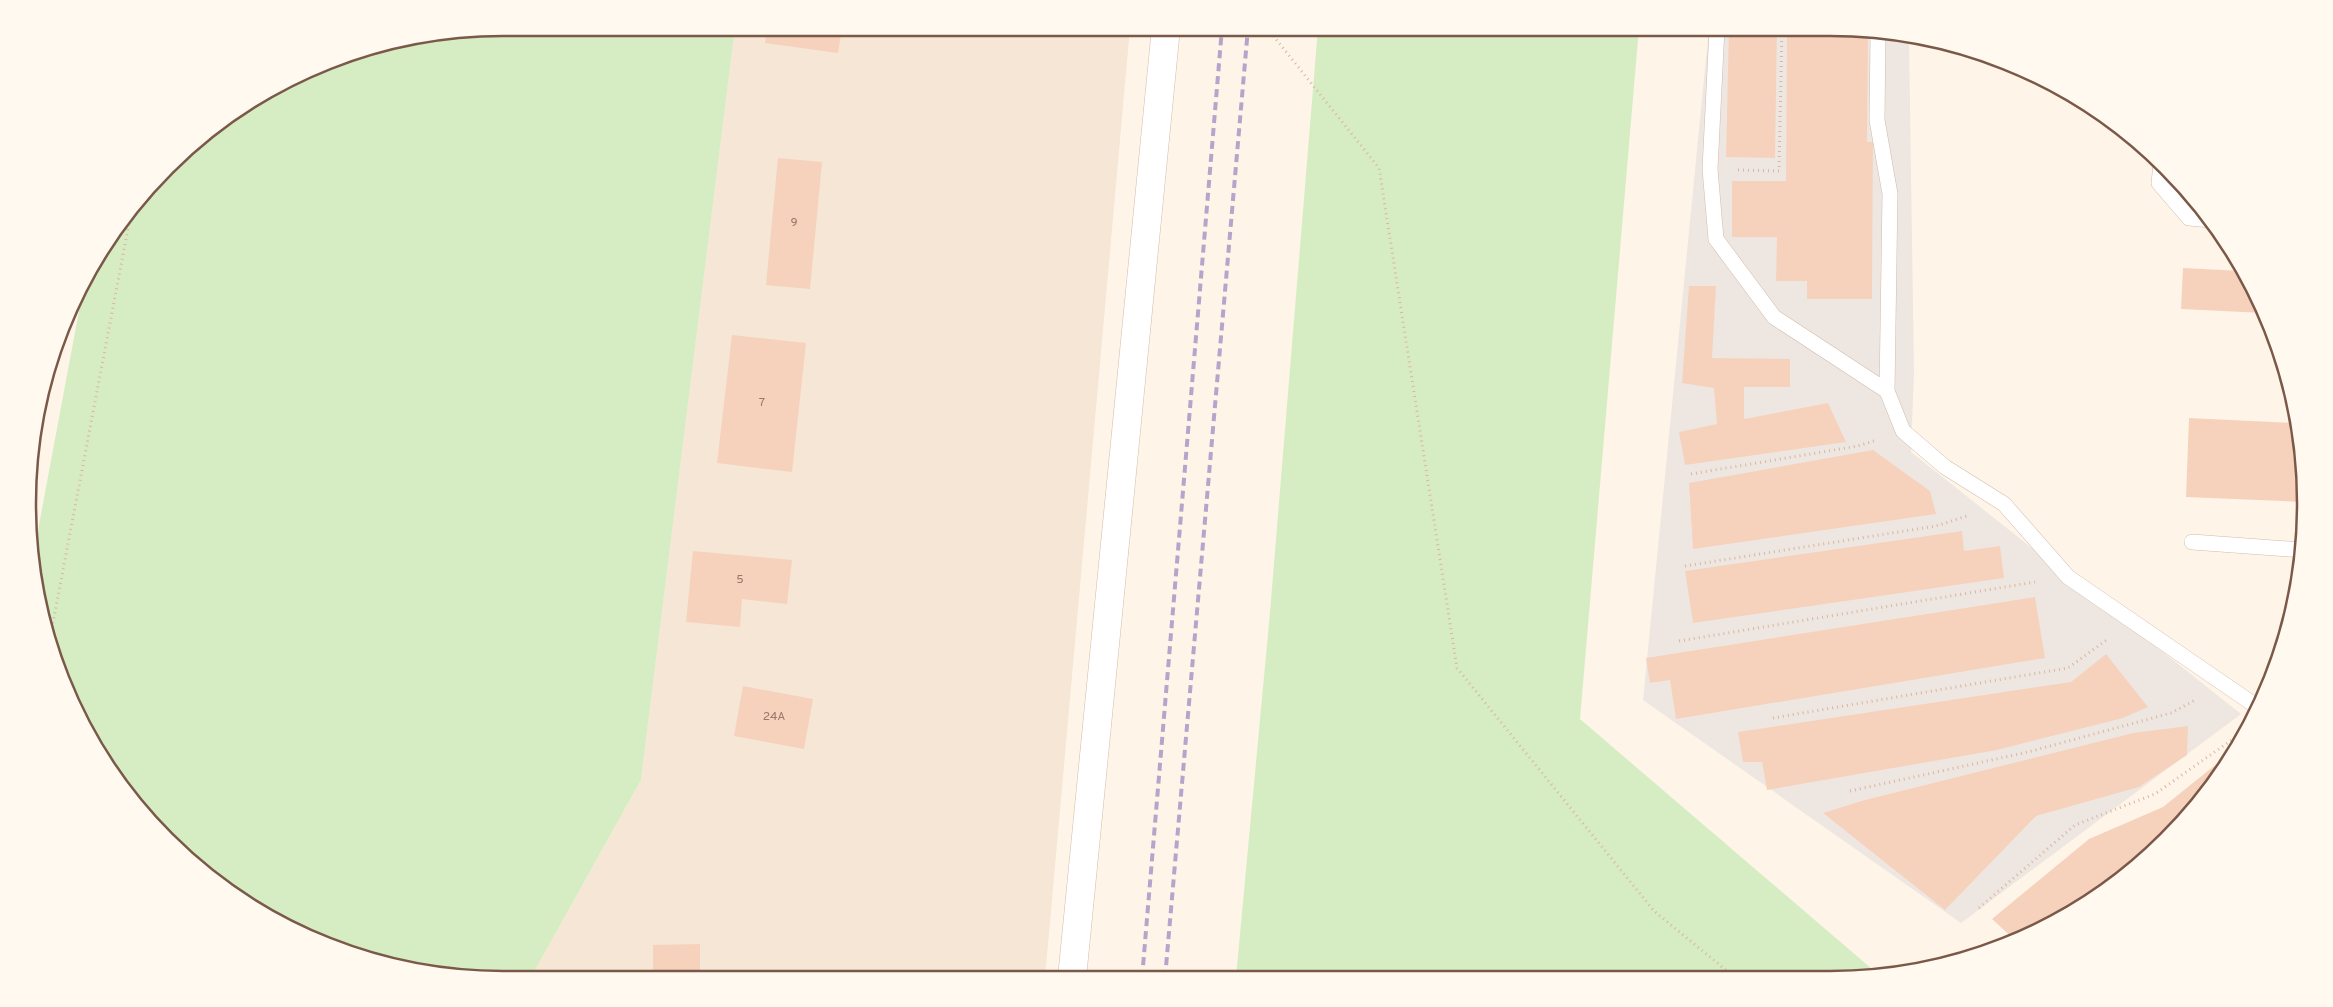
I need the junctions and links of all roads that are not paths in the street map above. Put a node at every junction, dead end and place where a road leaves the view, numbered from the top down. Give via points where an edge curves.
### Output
1 (1165, 36) edge
2 (1717, 36) edge
3 (1878, 39) edge
4 (2160, 173) edge
5 (2200, 219) edge
6 (1888, 391) junction
7 (2192, 542) dead end
8 (2294, 549) edge
9 (2252, 703) edge
10 (1073, 971) edge

1 - 10 street
2 - 6 lane via 1710,169 1716,239 1774,318
3 - 6 lane via 1877,120 1890,194
4 - 5 lane via 2159,183 2189,218
6 - 9 lane via 1903,431 1945,466 2004,504 2068,577
7 - 8 lane

